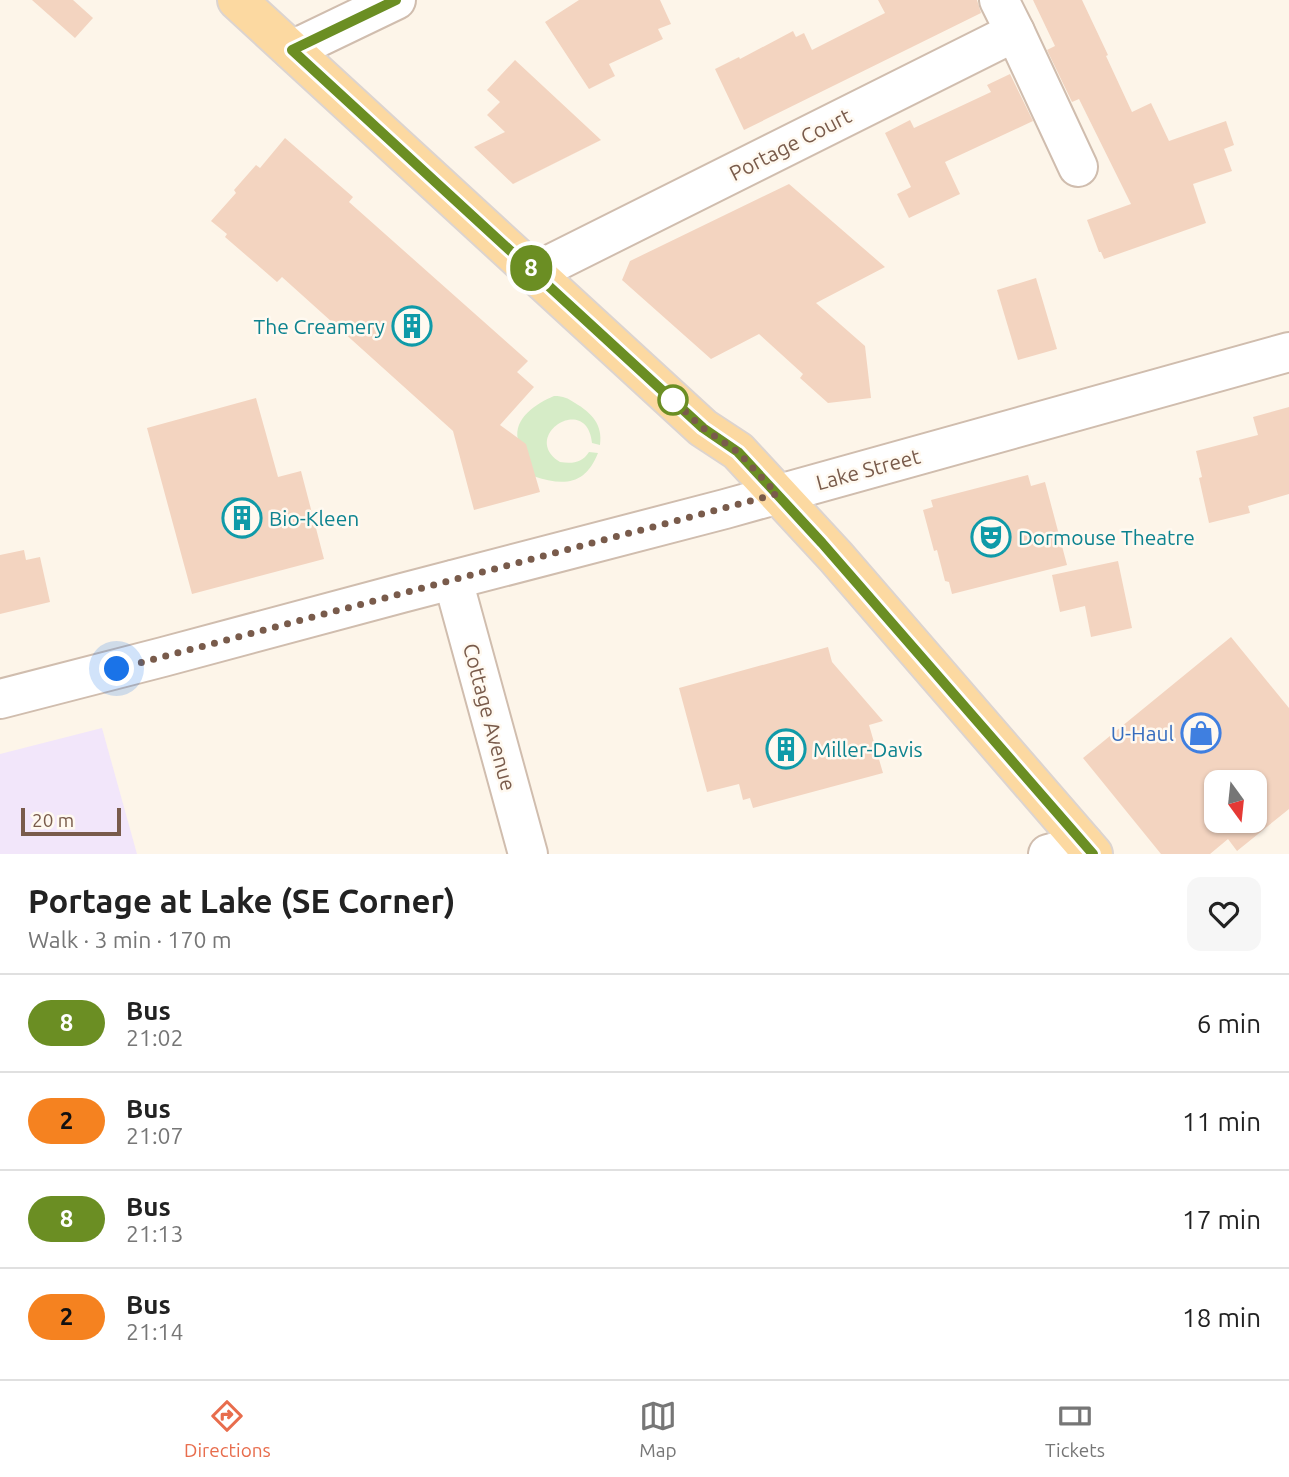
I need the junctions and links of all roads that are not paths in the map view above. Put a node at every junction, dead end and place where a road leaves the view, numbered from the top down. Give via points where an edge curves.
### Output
1 (237, 0) edge
2 (396, 0) edge
3 (1007, 16) edge
4 (292, 50) junction
5 (1078, 167) dead end
6 (535, 272) junction
7 (1289, 352) edge
8 (777, 494) junction
9 (453, 580) junction
10 (0, 699) edge
11 (1089, 849) edge
12 (528, 854) edge
13 (1048, 854) edge

1 - 4 main road
2 - 4 street
3 - 5 street
3 - 6 street, Portage Court
4 - 6 main road
6 - 8 main road via 703,428 738,452
7 - 8 street, Lake Street
8 - 9 street, Lake Street
8 - 11 main road
9 - 10 street, Lake Street
9 - 12 street, Cottage Avenue
11 - 13 street

